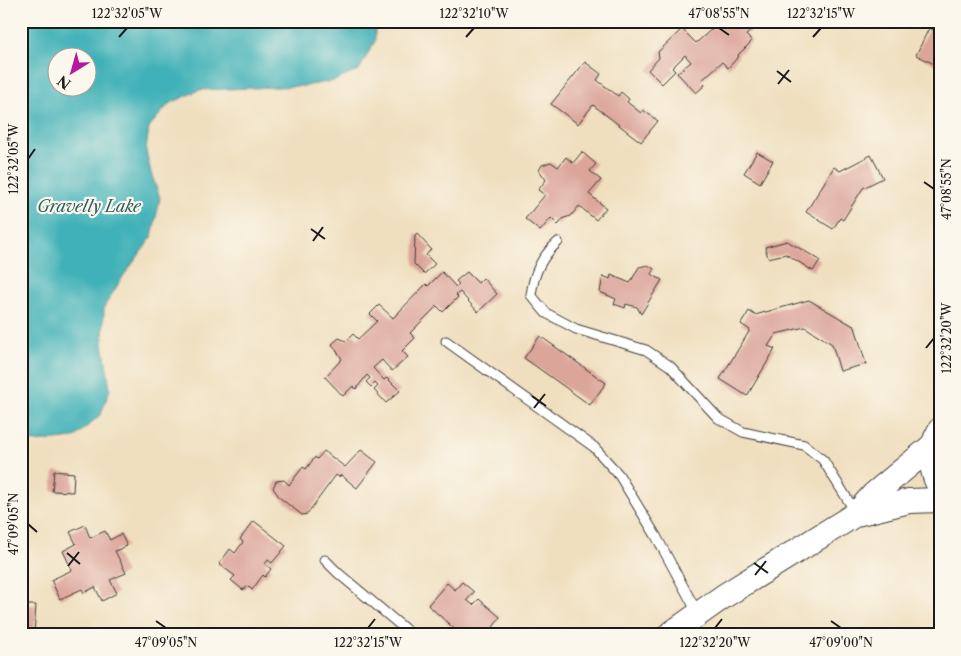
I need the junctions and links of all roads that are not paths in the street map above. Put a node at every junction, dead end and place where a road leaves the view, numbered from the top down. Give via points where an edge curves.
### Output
1 (558, 242) dead end
2 (446, 341) dead end
3 (936, 438) edge
4 (940, 488) edge
5 (940, 500) edge
6 (856, 514) junction
7 (325, 560) dead end
8 (698, 614) junction
9 (412, 635) edge
10 (669, 635) edge

1 - 6 lane via 546,253 533,278 531,295 546,313 576,329 646,350 670,366 718,418 743,432 804,446 823,460
2 - 8 lane via 594,447 619,475
3 - 4 main road via 931,462
3 - 6 main road
5 - 6 main road via 910,500
6 - 8 main road
7 - 9 lane
8 - 10 main road

